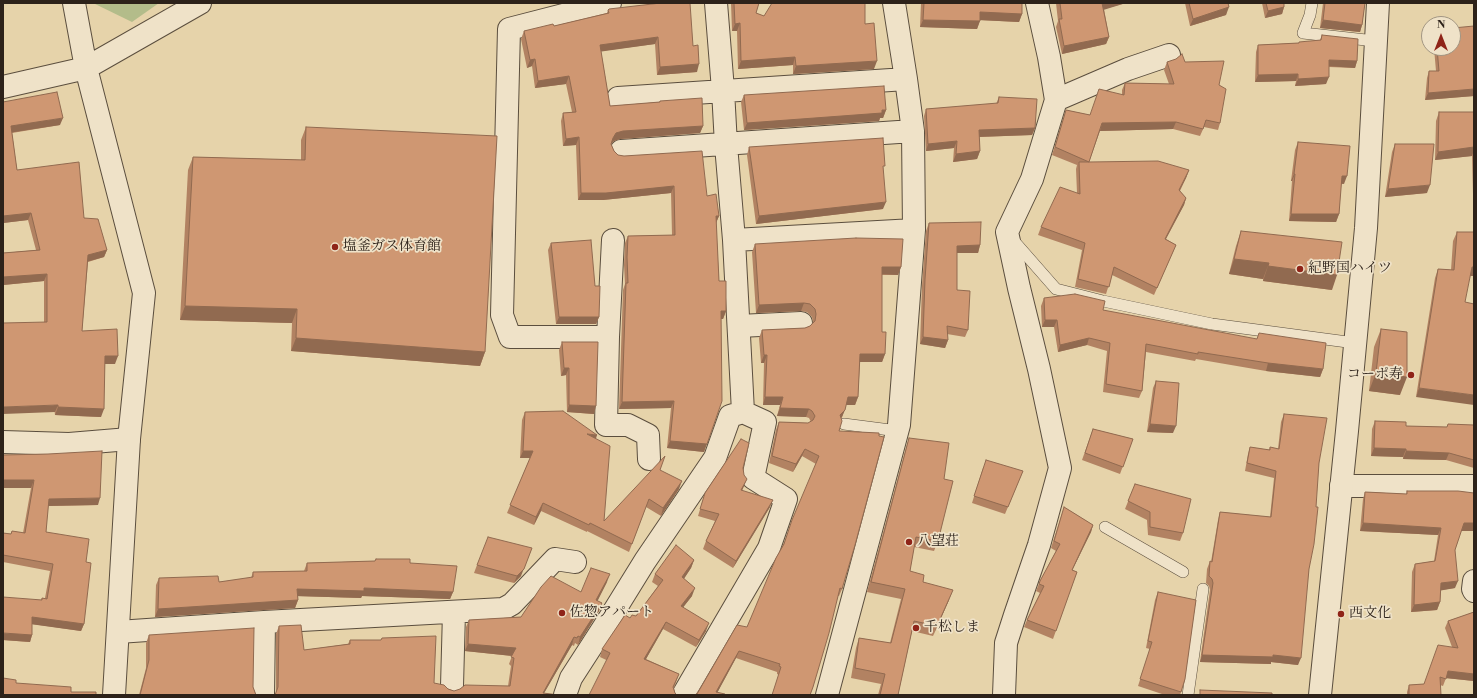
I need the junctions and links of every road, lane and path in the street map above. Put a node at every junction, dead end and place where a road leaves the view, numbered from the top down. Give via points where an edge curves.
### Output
1 (74, 3) edge
2 (200, 3) edge
3 (610, 3) edge
4 (716, 3) edge
5 (894, 3) edge
6 (1037, 3) edge
7 (1312, 3) edge
8 (1378, 3) edge
9 (1375, 40) junction
10 (1169, 55) dead end
11 (86, 68) junction
12 (906, 79) junction
13 (3, 87) edge
14 (723, 90) junction
15 (618, 98) dead end
16 (1056, 100) junction
17 (913, 131) junction
18 (726, 145) junction
19 (621, 152) dead end
20 (914, 230) junction
21 (1008, 232) junction
22 (613, 240) dead end
23 (734, 240) junction
24 (801, 323) dead end
25 (739, 326) junction
26 (608, 337) junction
27 (1355, 343) junction
28 (743, 412) junction
29 (844, 424) edge
30 (898, 431) junction
31 (129, 439) junction
32 (3, 442) edge
33 (649, 459) dead end
34 (1341, 486) junction
35 (1474, 486) edge
36 (1105, 527) dead end
37 (575, 562) dead end
38 (1183, 572) dead end
39 (1474, 581) edge
40 (1203, 589) dead end
41 (1474, 591) edge
42 (454, 612) junction
43 (264, 622) junction
44 (118, 632) junction
45 (452, 686) dead end
46 (114, 695) edge
47 (263, 695) edge
48 (565, 695) edge
49 (683, 695) edge
50 (827, 695) edge
51 (1004, 695) edge
52 (1188, 695) edge
53 (1320, 695) edge

1 - 11 street
2 - 11 street
3 - 26 street via 509,29 502,315 510,337
4 - 14 street
5 - 12 street
6 - 16 street
7 - 9 lane via 1303,33
8 - 9 street
9 - 27 street via 1366,228
10 - 16 street via 1128,69
11 - 13 street
11 - 31 street via 144,293
12 - 14 street
12 - 17 street
14 - 15 street
14 - 18 street
16 - 21 street via 1032,179
17 - 18 street
17 - 20 street
18 - 19 street
18 - 23 street
20 - 23 street
20 - 30 street
21 - 27 lane via 1056,290 1212,324
21 - 51 street via 1060,468 1039,545 1006,643
22 - 26 street
23 - 25 street
24 - 25 street
25 - 28 street
26 - 33 street via 606,425 628,425 648,435
27 - 34 street
28 - 48 street via 730,416 715,458 644,561 571,678
28 - 49 street via 772,422 753,478 786,499 769,548
29 - 30 lane
30 - 50 street
31 - 32 street via 69,444
31 - 44 street
34 - 35 street
34 - 53 street
36 - 38 lane
37 - 42 street via 555,559 512,604 503,609
39 - 41 street
40 - 52 lane
42 - 43 street
42 - 45 street
43 - 44 street
43 - 47 street
44 - 46 street

